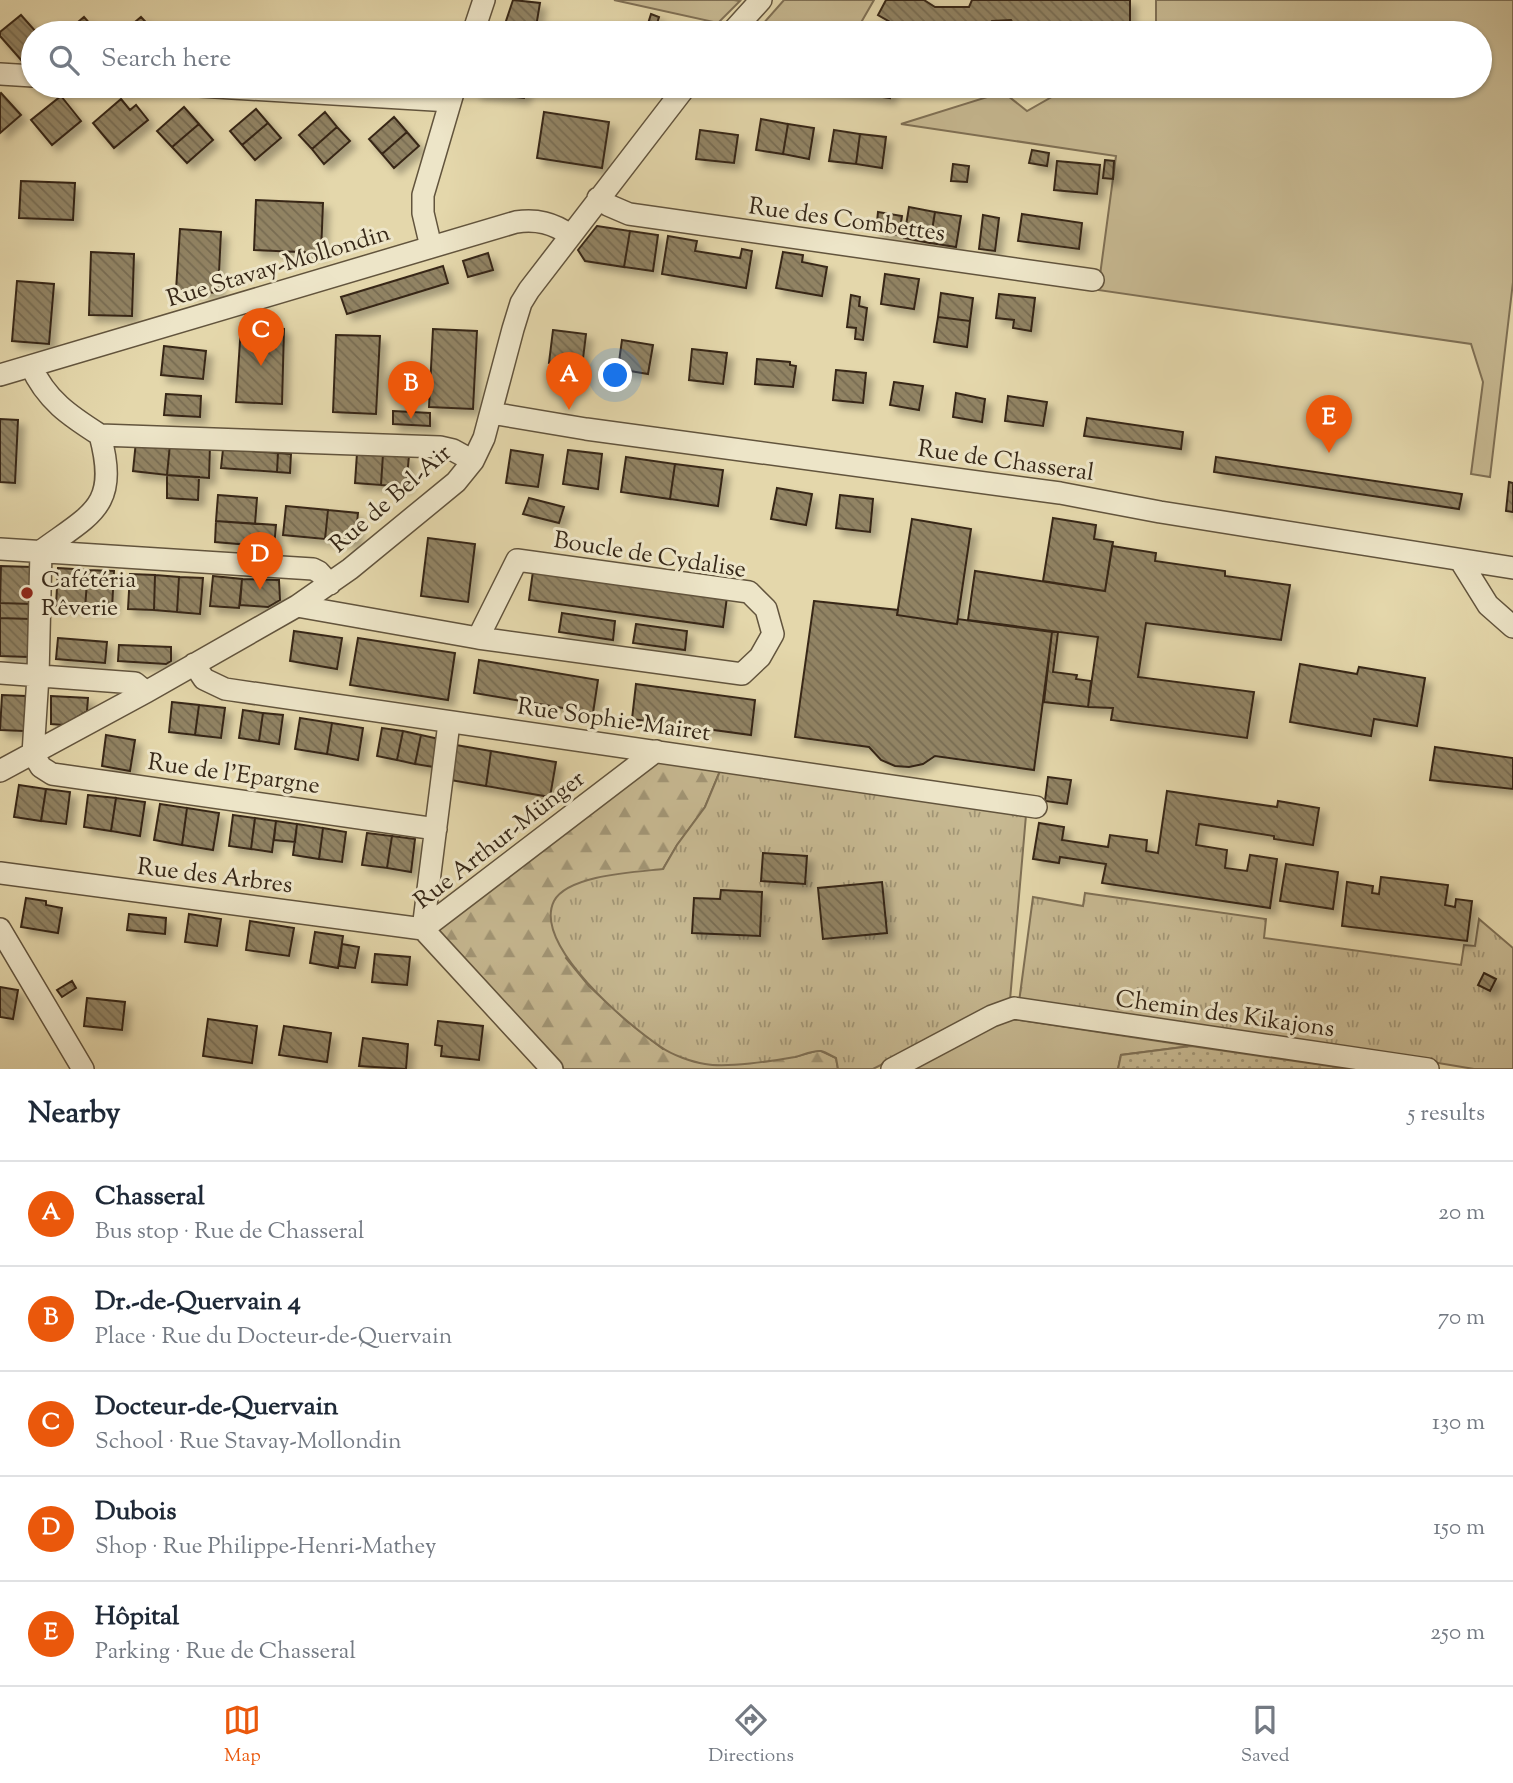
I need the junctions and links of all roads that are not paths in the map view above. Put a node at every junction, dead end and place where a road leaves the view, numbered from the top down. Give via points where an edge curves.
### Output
1 (484, 0) edge
2 (761, 0) edge
3 (477, 21) edge
4 (743, 21) edge
5 (0, 74) edge
6 (21, 75) edge
7 (452, 98) edge
8 (676, 98) edge
9 (598, 198) junction
10 (570, 235) junction
11 (431, 247) junction
12 (1093, 280) dead end
13 (31, 366) junction
14 (0, 375) edge
15 (491, 414) junction
16 (100, 435) junction
17 (472, 461) junction
18 (0, 549) edge
19 (41, 551) junction
20 (1460, 559) junction
21 (1513, 568) edge
22 (330, 584) junction
23 (296, 606) junction
24 (1513, 627) edge
25 (478, 638) junction
26 (194, 664) junction
27 (0, 673) edge
28 (38, 676) junction
29 (146, 692) junction
30 (450, 723) junction
31 (656, 751) junction
32 (33, 754) junction
33 (0, 772) edge
34 (1036, 807) dead end
35 (436, 829) junction
36 (0, 873) edge
37 (0, 929) edge
38 (423, 929) junction
39 (0, 966) edge
40 (23, 968) junction
41 (83, 1069) edge
42 (552, 1069) edge
43 (892, 1069) edge
44 (1428, 1069) edge

1 - 3 street
2 - 4 street
5 - 6 street
7 - 11 street via 423,195
8 - 9 street, Rue de Bel-Air
9 - 10 street, Rue de Bel-Air
9 - 12 street, Rue des Combettes via 629,215
10 - 11 street, Rue Stavay-Mollondin via 546,222 530,220
10 - 15 street, Rue de Bel-Air via 521,303
11 - 13 street, Rue Stavay-Mollondin
13 - 14 street, Rue Stavay-Mollondin
13 - 16 street via 36,379 65,413
15 - 17 street, Rue de Bel-Air
15 - 20 street, Rue de Chasseral via 1060,493
16 - 17 street via 440,447
16 - 19 street via 107,461 102,500 88,517
17 - 22 street, Rue de Bel-Air via 456,482
18 - 19 street
19 - 22 street via 313,569
19 - 28 street
20 - 21 street, Rue de Chasseral
20 - 24 street via 1488,605
22 - 23 street, Rue de Bel-Air
23 - 25 street, Boucle de Cydalise
23 - 26 street, Rue de Bel-Air
25 - 25 street, Boucle de Cydalise via 742,674 774,634 766,609 749,592 517,560
26 - 29 street, Rue de Bel-Air
26 - 30 street, Rue Sophie-Mairet via 204,679 225,689
27 - 28 street
28 - 29 street via 135,683
28 - 32 street
29 - 32 street, Rue de Bel-Air
30 - 31 street, Rue Sophie-Mairet
30 - 35 street
31 - 34 street, Rue Sophie-Mairet
31 - 38 street, Rue Arthur-Münger
32 - 33 street, Rue de Bel-Air
32 - 35 street, Rue de l'Epargne via 52,774
35 - 38 street
36 - 38 street, Rue des Arbres
37 - 40 street
38 - 42 street, Rue Arthur-Münger
39 - 40 street
40 - 41 street
43 - 44 street, Chemin des Kikajons via 1014,1008

